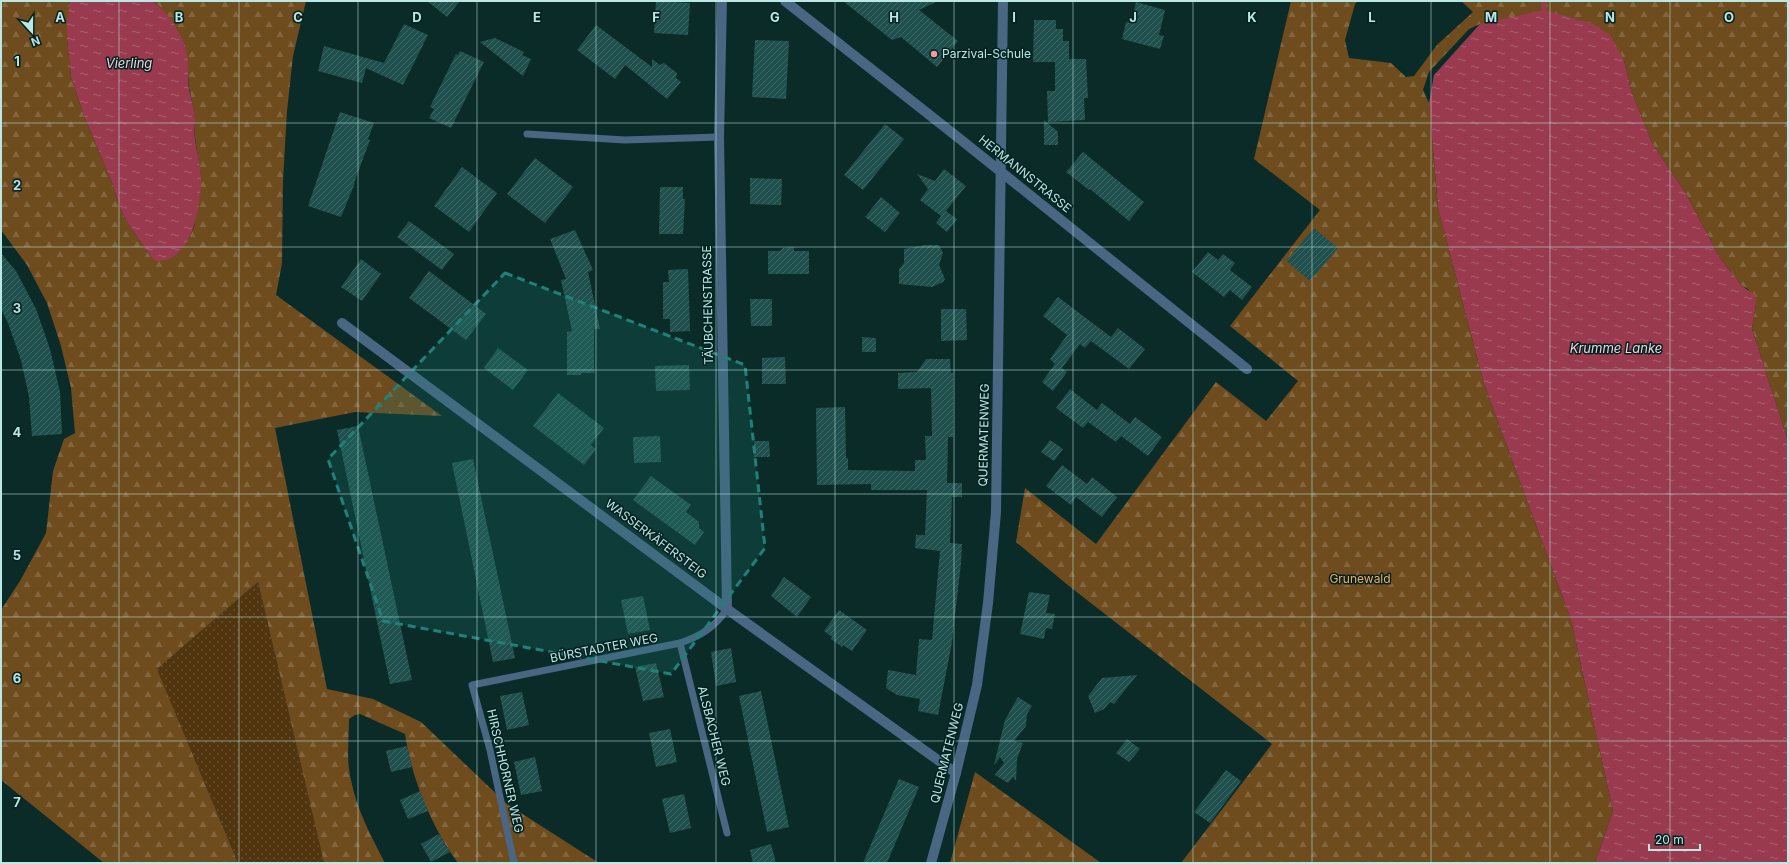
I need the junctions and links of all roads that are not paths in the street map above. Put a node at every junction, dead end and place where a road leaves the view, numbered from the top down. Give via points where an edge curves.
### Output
1 (722, 1) edge
2 (784, 1) edge
3 (1003, 1) edge
4 (527, 134) dead end
5 (719, 137) junction
6 (1001, 171) junction
7 (342, 323) dead end
8 (1247, 368) dead end
9 (727, 609) junction
10 (680, 644) junction
11 (472, 685) joint
12 (956, 773) junction
13 (727, 833) dead end
14 (514, 863) edge
15 (931, 863) edge

1 - 5 street, TÄUBCHENSTRASSE
2 - 6 street, HERMANNSTRASSE
3 - 6 street, QUERMATENWEG
4 - 5 lane via 625,140
5 - 9 street, TÄUBCHENSTRASSE
6 - 8 street, HERMANNSTRASSE
6 - 12 street, QUERMATENWEG via 996,512 977,685
7 - 9 street, WASSERKÄFERSTEIG
9 - 10 lane, BÜRSTADTER WEG via 707,631
9 - 12 street, WASSERKÄFERSTEIG
10 - 11 lane, BÜRSTADTER WEG
10 - 13 lane, ALSBACHER WEG
11 - 14 lane, HIRSCHHORNER WEG via 490,750
12 - 15 street, QUERMATENWEG

